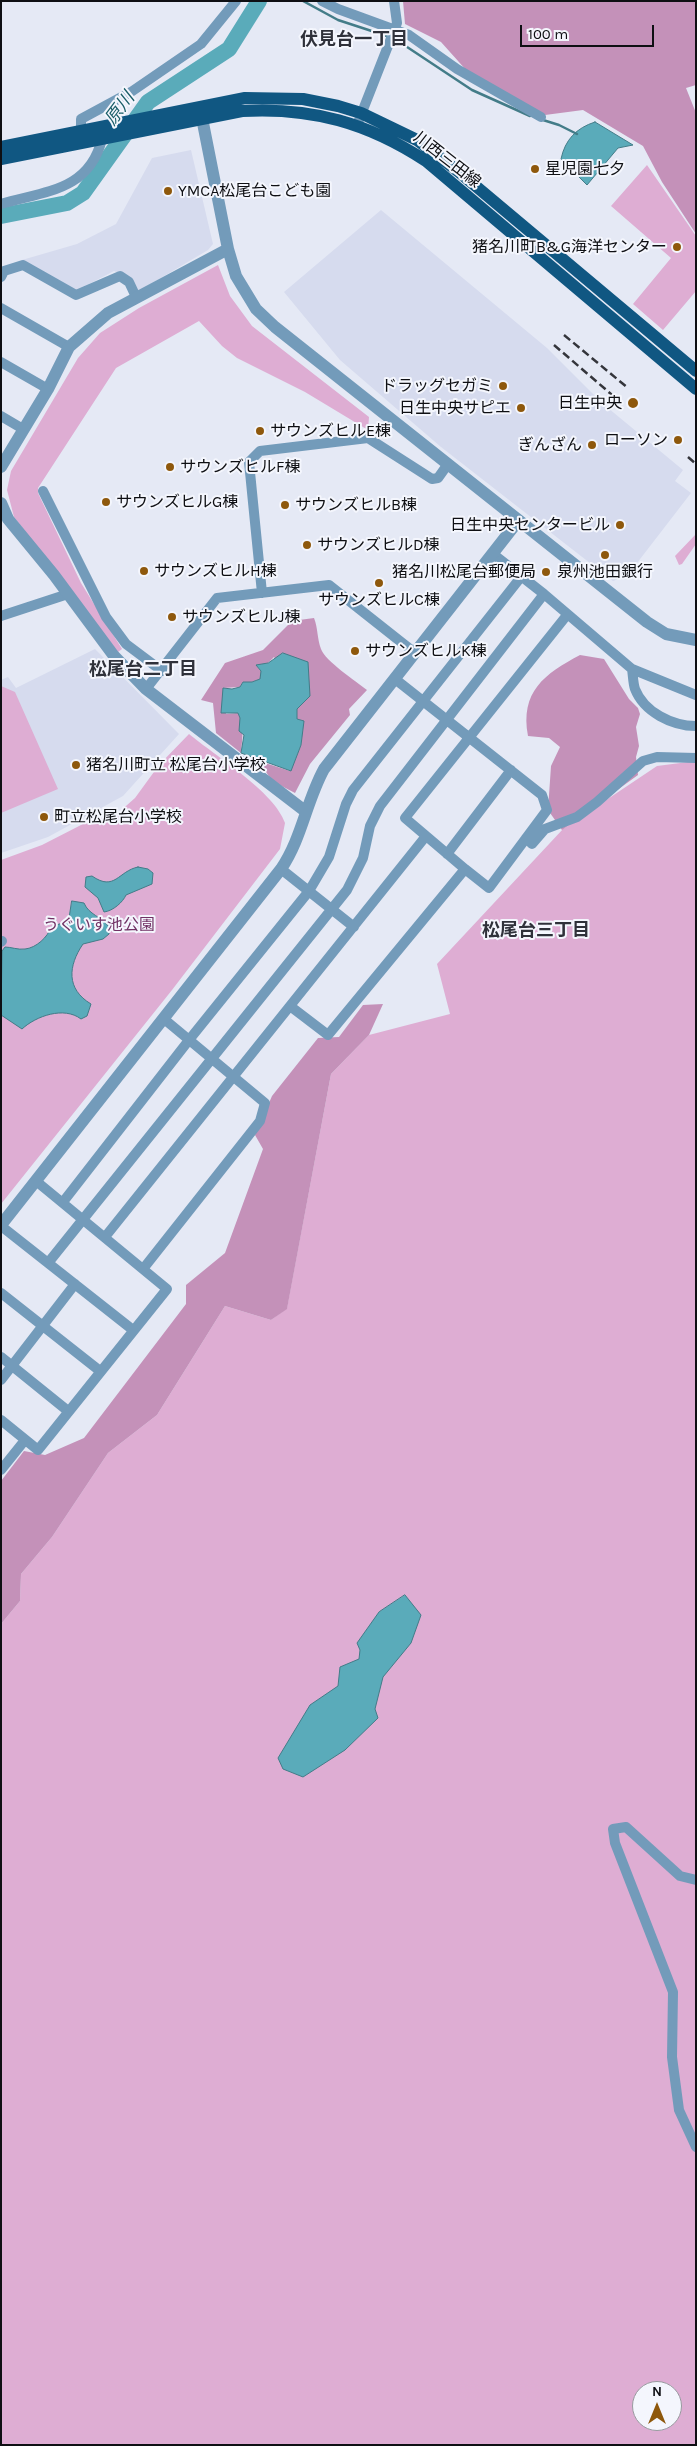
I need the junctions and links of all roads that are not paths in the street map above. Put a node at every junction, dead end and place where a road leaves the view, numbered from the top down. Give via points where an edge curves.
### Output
1 (236, 1) edge
2 (322, 1) edge
3 (394, 1) edge
4 (226, 6) edge
5 (393, 34) junction
6 (200, 106) junction
7 (541, 117) dead end
8 (359, 119) junction
9 (202, 120) junction
10 (81, 136) junction
11 (107, 138) junction
12 (1, 147) edge
13 (1, 159) edge
14 (1, 204) edge
15 (228, 249) junction
16 (1, 277) edge
17 (136, 297) junction
18 (1, 308) edge
19 (69, 347) junction
20 (1, 362) edge
21 (696, 370) edge
22 (48, 389) junction
23 (696, 389) edge
24 (1, 416) edge
25 (23, 430) junction
26 (448, 464) junction
27 (1, 467) edge
28 (43, 490) dead end
29 (1, 503) edge
30 (5, 522) edge
31 (518, 522) junction
32 (493, 554) junction
33 (520, 577) junction
34 (262, 593) junction
35 (68, 594) junction
36 (544, 594) junction
37 (566, 615) junction
38 (1, 616) edge
39 (696, 640) edge
40 (415, 653) junction
41 (632, 669) junction
42 (162, 671) junction
43 (395, 679) junction
44 (146, 689) junction
45 (696, 695) edge
46 (424, 702) junction
47 (447, 720) junction
48 (696, 726) edge
49 (469, 737) junction
50 (696, 758) edge
51 (511, 770) junction
52 (305, 811) junction
53 (426, 836) junction
54 (526, 838) junction
55 (447, 854) junction
56 (281, 869) junction
57 (465, 869) junction
58 (309, 891) junction
59 (332, 909) junction
60 (354, 926) junction
61 (290, 1006) junction
62 (164, 1019) junction
63 (189, 1040) junction
64 (212, 1059) junction
65 (234, 1076) junction
66 (36, 1181) junction
67 (63, 1202) junction
68 (83, 1220) junction
69 (1, 1225) edge
70 (104, 1237) junction
71 (48, 1263) junction
72 (143, 1270) junction
73 (76, 1284) junction
74 (1, 1293) edge
75 (43, 1326) junction
76 (133, 1330) junction
77 (1, 1357) edge
78 (12, 1366) junction
79 (100, 1371) junction
80 (1, 1380) edge
81 (68, 1411) junction
82 (1, 1420) edge
83 (25, 1440) junction
84 (1, 1470) edge
85 (696, 1880) edge
86 (696, 2148) edge

1 - 4 street
2 - 5 street
3 - 5 street via 398,19
4 - 10 street via 201,44 131,92 81,118
5 - 7 street via 409,34 481,84 514,99
5 - 8 street
6 - 8 main road, 川西三田線 via 273,97 329,104
6 - 9 street
6 - 10 main road, 川西三田線 via 120,122
8 - 9 main road, 川西三田線 via 276,109 242,111
8 - 21 main road, 川西三田線 via 417,140
8 - 23 main road, 川西三田線 via 426,161
9 - 11 main road, 川西三田線
9 - 15 street
10 - 11 main road, 川西三田線
10 - 12 main road, 川西三田線
10 - 13 main road, 川西三田線
11 - 14 street via 78,180
15 - 17 street
15 - 26 street via 244,292 256,309
16 - 17 street via 4,271 23,265 76,295 120,276 129,282
17 - 19 street via 108,313
18 - 19 street
19 - 22 street
20 - 22 street
22 - 25 street
24 - 25 street
25 - 27 street
26 - 31 street
26 - 34 street via 438,478 432,479 368,438 260,451 249,462
28 - 42 street via 106,617 126,644
29 - 30 street
30 - 35 street
31 - 32 street
31 - 39 street via 647,622 678,638
32 - 33 street
32 - 40 street
33 - 36 street
33 - 46 street
34 - 40 street via 329,585
34 - 42 street via 217,598
35 - 38 street
35 - 44 street via 114,656
36 - 37 street
36 - 47 street
37 - 41 street
37 - 49 street
40 - 43 street
41 - 45 street
41 - 48 street via 635,690 648,707 663,719
42 - 44 street
43 - 46 street
43 - 52 street via 324,769
44 - 52 street
46 - 47 street
46 - 58 street via 353,790 329,857
47 - 49 street
47 - 59 street via 380,806 370,826 363,858 347,890
49 - 51 street
49 - 53 street via 405,818
50 - 54 street via 657,757 644,761 577,817 545,829 532,844
51 - 54 street via 542,795 547,810
51 - 55 street
52 - 56 street via 293,851
53 - 55 street
53 - 60 street
54 - 57 street via 489,888
55 - 57 street
56 - 58 street
56 - 62 street
57 - 61 street via 328,1035
58 - 59 street
58 - 63 street
59 - 60 street
59 - 64 street
60 - 61 street
61 - 65 street
62 - 63 street
62 - 66 street
63 - 64 street
63 - 67 street
64 - 65 street
64 - 68 street
65 - 70 street
65 - 72 street via 265,1102 260,1121
66 - 67 street
66 - 69 street
67 - 68 street
68 - 70 street
68 - 71 street
69 - 71 street
70 - 72 street
71 - 73 street
72 - 76 street via 167,1289
73 - 75 street
73 - 76 street
74 - 75 street
75 - 78 street
75 - 79 street
76 - 79 street
77 - 78 street
78 - 80 street
78 - 81 street
79 - 81 street
81 - 83 street via 38,1450
82 - 83 street
83 - 84 street
85 - 86 street via 680,1876 626,1827 613,1829 615,1843 673,1992 672,2057 679,2110

